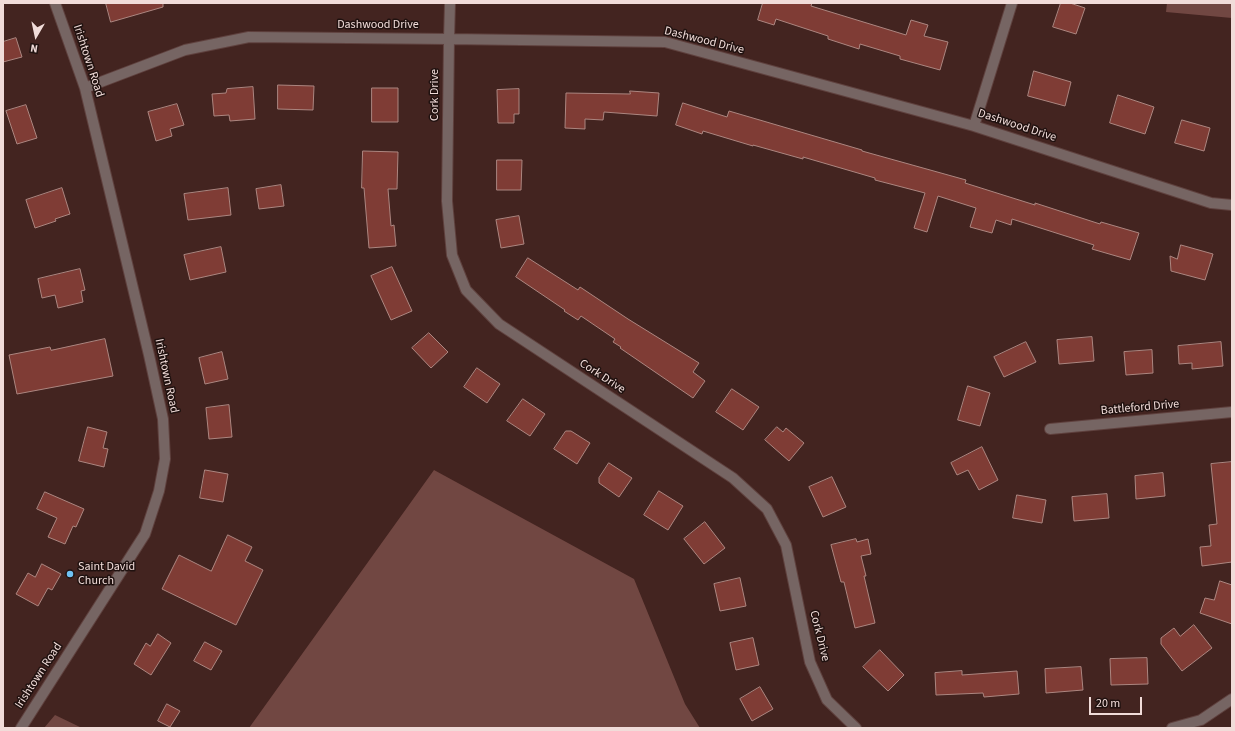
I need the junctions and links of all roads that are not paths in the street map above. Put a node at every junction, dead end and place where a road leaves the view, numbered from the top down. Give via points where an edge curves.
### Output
1 (55, 3) edge
2 (450, 3) edge
3 (1012, 3) edge
4 (448, 38) junction
5 (85, 88) junction
6 (974, 126) junction
7 (1232, 205) edge
8 (1232, 412) edge
9 (1050, 429) dead end
10 (1232, 699) edge
11 (21, 728) edge
12 (856, 728) edge
13 (1172, 728) edge

1 - 5 street, Irishtown Road
2 - 4 street, Cork Drive
3 - 6 street
4 - 5 street, Dashwood Drive via 249,37 185,50
4 - 6 street, Dashwood Drive via 665,42
4 - 12 street, Cork Drive via 447,201 452,255 466,290 498,324 733,478 767,509 786,545 810,662 827,700
5 - 11 street, Irishtown Road via 163,419 165,459 159,491 145,534
6 - 7 street, Dashwood Drive via 1211,203
8 - 9 street, Battleford Drive
10 - 13 street via 1201,720

